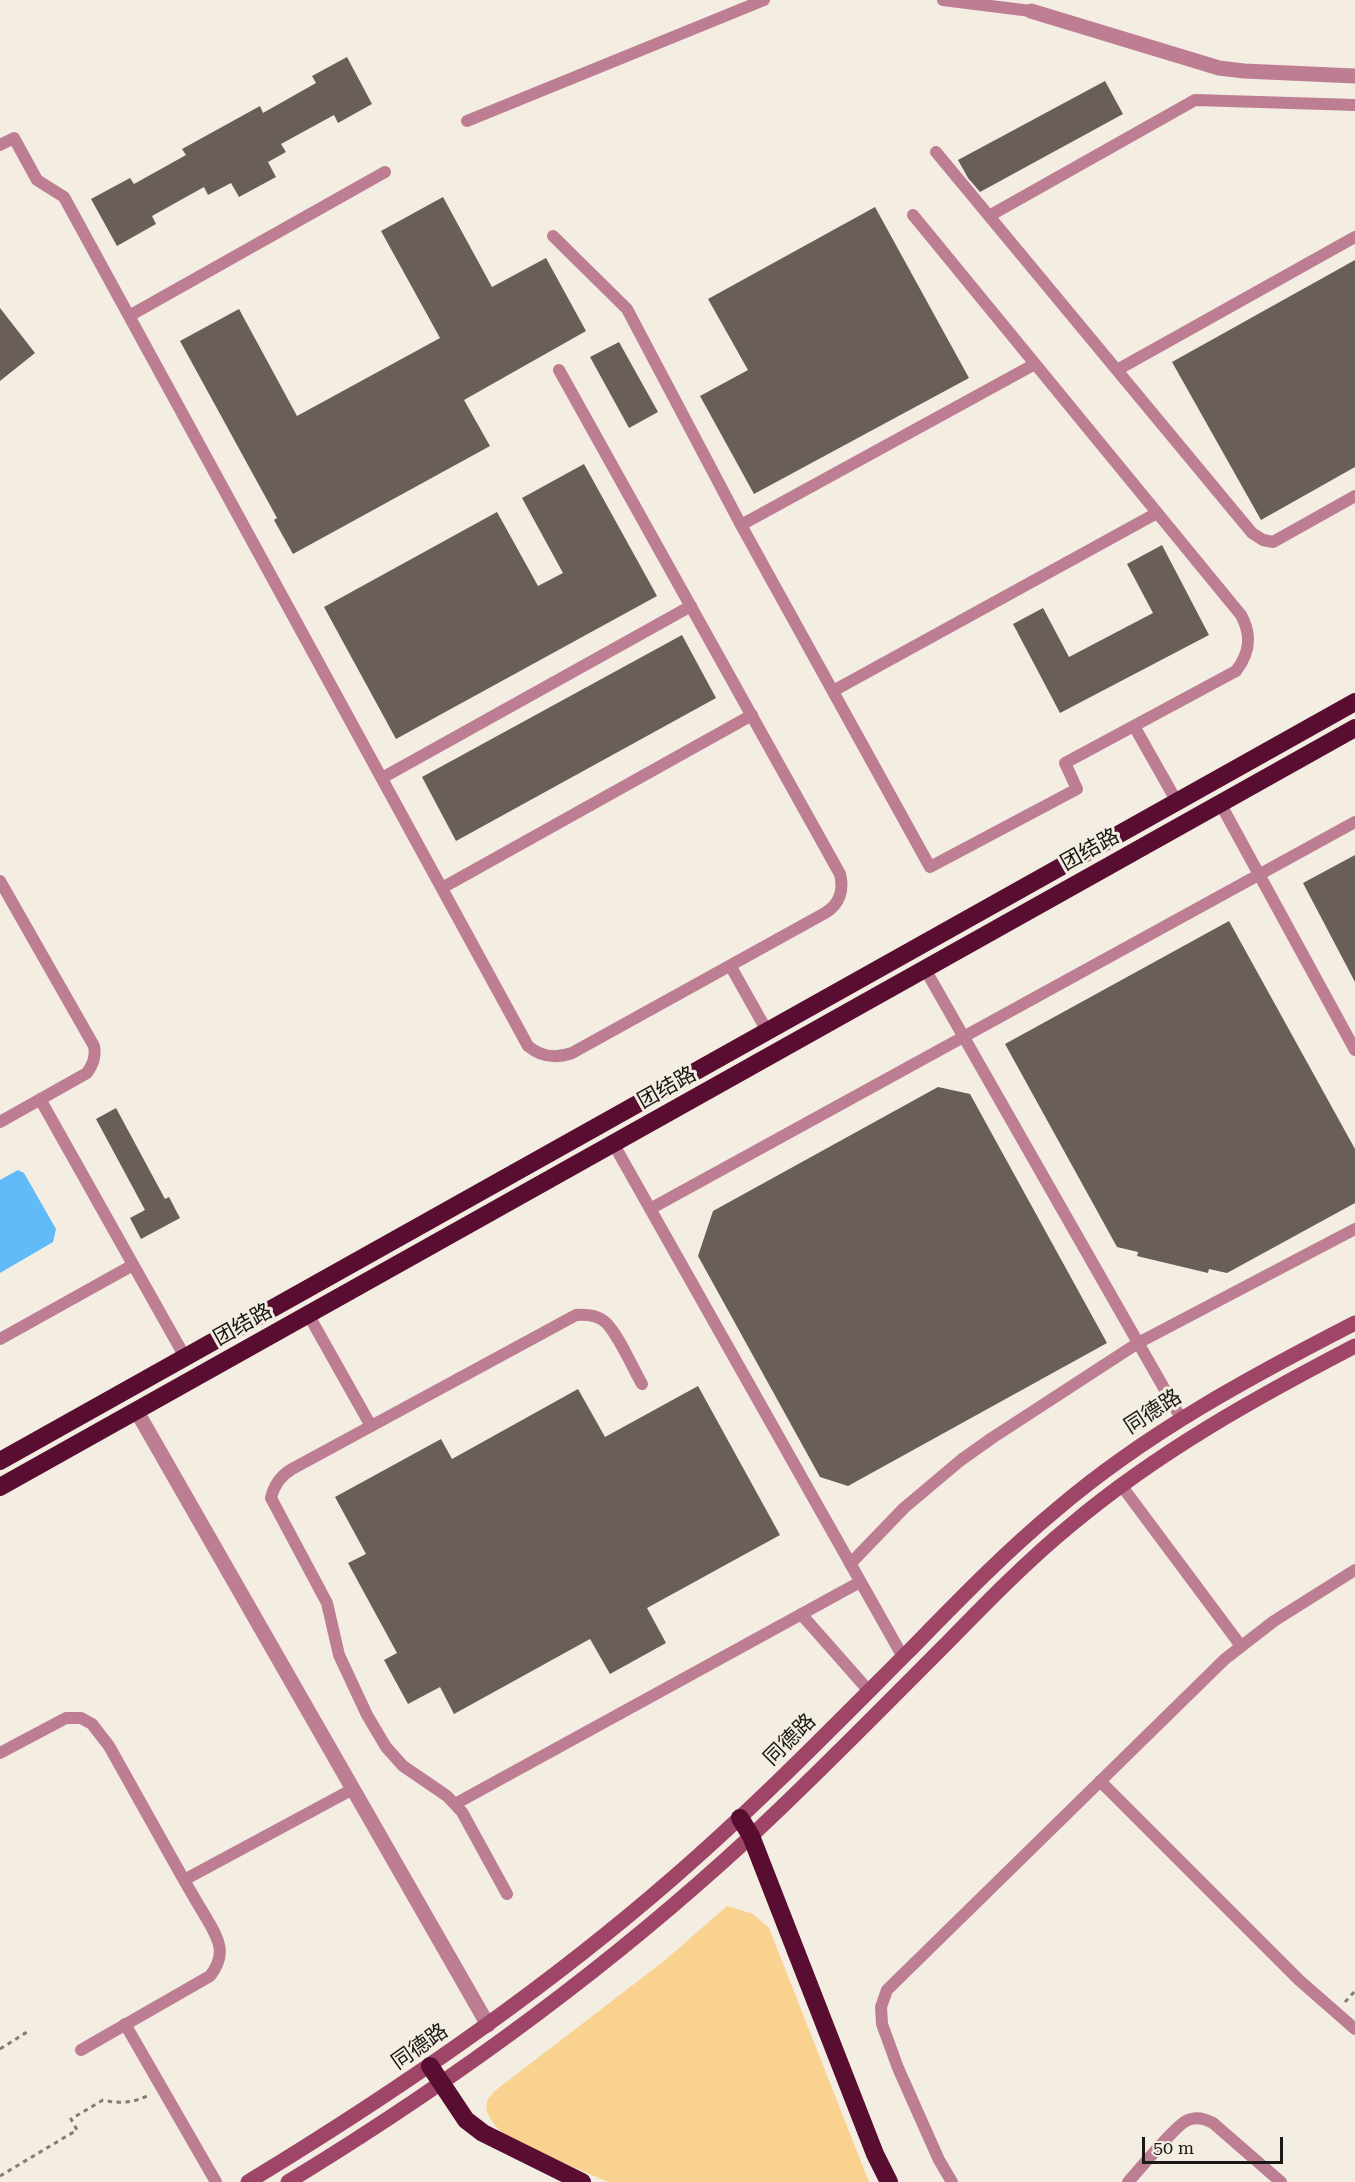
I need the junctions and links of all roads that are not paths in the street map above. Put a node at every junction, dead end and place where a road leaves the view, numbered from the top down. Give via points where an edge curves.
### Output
1 (764, 0) edge
2 (943, 0) edge
3 (1031, 11) joint
4 (1355, 76) edge
5 (1355, 105) edge
6 (467, 121) dead end
7 (0, 145) edge
8 (936, 152) dead end
9 (385, 172) dead end
10 (913, 215) dead end
11 (989, 216) junction
12 (553, 236) dead end
13 (1355, 237) edge
14 (129, 316) junction
15 (1035, 364) junction
16 (558, 370) dead end
17 (1117, 370) junction
18 (1355, 496) edge
19 (1157, 513) junction
20 (741, 525) junction
21 (691, 606) junction
22 (833, 691) junction
23 (1355, 702) edge
24 (752, 715) junction
25 (1134, 726) junction
26 (1355, 728) edge
27 (382, 778) junction
28 (1177, 801) junction
29 (1220, 803) junction
30 (1355, 822) edge
31 (1259, 875) junction
32 (0, 881) edge
33 (442, 888) junction
34 (731, 967) junction
35 (925, 969) junction
36 (767, 1031) junction
37 (964, 1037) junction
38 (1355, 1050) edge
39 (40, 1099) junction
40 (0, 1122) edge
41 (613, 1143) junction
42 (650, 1209) junction
43 (1355, 1229) edge
44 (133, 1265) junction
45 (308, 1314) junction
46 (1355, 1323) edge
47 (0, 1339) edge
48 (1138, 1343) junction
49 (1355, 1346) edge
50 (185, 1357) junction
51 (642, 1384) dead end
52 (136, 1410) junction
53 (1181, 1418) junction
54 (371, 1426) junction
55 (0, 1461) edge
56 (1121, 1485) junction
57 (0, 1487) edge
58 (850, 1564) junction
59 (1355, 1569) edge
60 (860, 1582) junction
61 (801, 1614) junction
62 (1241, 1646) junction
63 (903, 1657) junction
64 (869, 1691) junction
65 (0, 1753) edge
66 (1100, 1781) junction
67 (353, 1789) junction
68 (455, 1804) junction
69 (740, 1818) junction
70 (751, 1836) junction
71 (184, 1880) junction
72 (507, 1894) dead end
73 (125, 2024) junction
74 (488, 2025) junction
75 (1355, 2029) edge
76 (81, 2050) dead end
77 (430, 2066) junction
78 (442, 2083) junction
79 (216, 2182) edge
80 (248, 2182) edge
81 (288, 2182) edge
82 (582, 2182) edge
83 (888, 2182) edge
84 (952, 2182) edge
85 (1128, 2182) edge
86 (1281, 2182) edge

1 - 6 lane
2 - 3 lane
3 - 4 street via 1219,68
5 - 11 lane via 1195,100
7 - 14 lane via 14,138 37,180 64,197
8 - 11 lane
9 - 14 lane
10 - 15 lane
11 - 17 lane
12 - 20 lane via 627,309
13 - 17 lane
14 - 27 lane
15 - 19 lane
15 - 20 lane
16 - 21 lane
17 - 18 lane via 1257,537 1274,542
19 - 22 lane
19 - 25 lane via 1241,615 1248,633 1248,648 1236,670
20 - 22 lane
21 - 24 lane
21 - 27 lane
22 - 25 lane via 930,867 1077,789 1065,763
23 - 28 highway, 团结路
24 - 33 lane
24 - 34 lane via 840,874 842,891 831,909
25 - 28 lane
26 - 29 highway, 团结路
27 - 33 lane
28 - 36 highway, 团结路
29 - 31 lane
29 - 35 highway, 团结路
30 - 31 lane
31 - 37 lane
31 - 38 lane
32 - 39 lane via 94,1046 95,1058 87,1072
33 - 34 lane via 528,1046 546,1056 572,1053
34 - 36 lane
35 - 37 lane
35 - 41 highway, 团结路
36 - 50 highway, 团结路
37 - 42 lane
37 - 48 lane
39 - 40 lane
39 - 44 lane
41 - 42 lane
41 - 45 highway, 团结路
42 - 58 lane
43 - 48 lane
44 - 47 lane
44 - 50 lane
45 - 52 highway, 团结路
45 - 54 lane
46 - 53 main road, 同德路
48 - 53 lane
48 - 58 lane via 961,1460 904,1509
49 - 56 main road, 同德路 via 1223,1417
50 - 55 highway, 团结路
51 - 54 lane via 609,1325 586,1314
52 - 57 highway, 团结路
52 - 67 street
53 - 63 main road, 同德路 via 1057,1509
54 - 68 lane via 285,1473 271,1498 327,1603 339,1654 367,1715 403,1766
56 - 62 lane
56 - 70 main road, 同德路 via 1026,1565
58 - 60 lane
59 - 62 lane
60 - 61 lane
60 - 63 lane
61 - 64 lane
61 - 68 lane
62 - 66 lane
63 - 64 main road, 同德路
64 - 69 main road, 同德路
65 - 71 lane via 66,1718 87,1720 109,1746
66 - 75 lane via 1299,1980
66 - 84 lane via 883,1998 882,2024 898,2068
67 - 71 lane
67 - 74 street
68 - 72 lane
69 - 70 highway
69 - 74 main road, 同德路 via 610,1931
70 - 78 main road, 同德路 via 614,1955
70 - 83 highway
71 - 73 lane via 218,1939 218,1963 210,1976
73 - 76 lane
73 - 79 lane
74 - 77 main road, 同德路
77 - 78 highway
77 - 80 main road, 同德路
78 - 81 main road, 同德路
78 - 82 highway via 465,2120 483,2133
85 - 86 lane via 1182,2123 1194,2118 1213,2122

